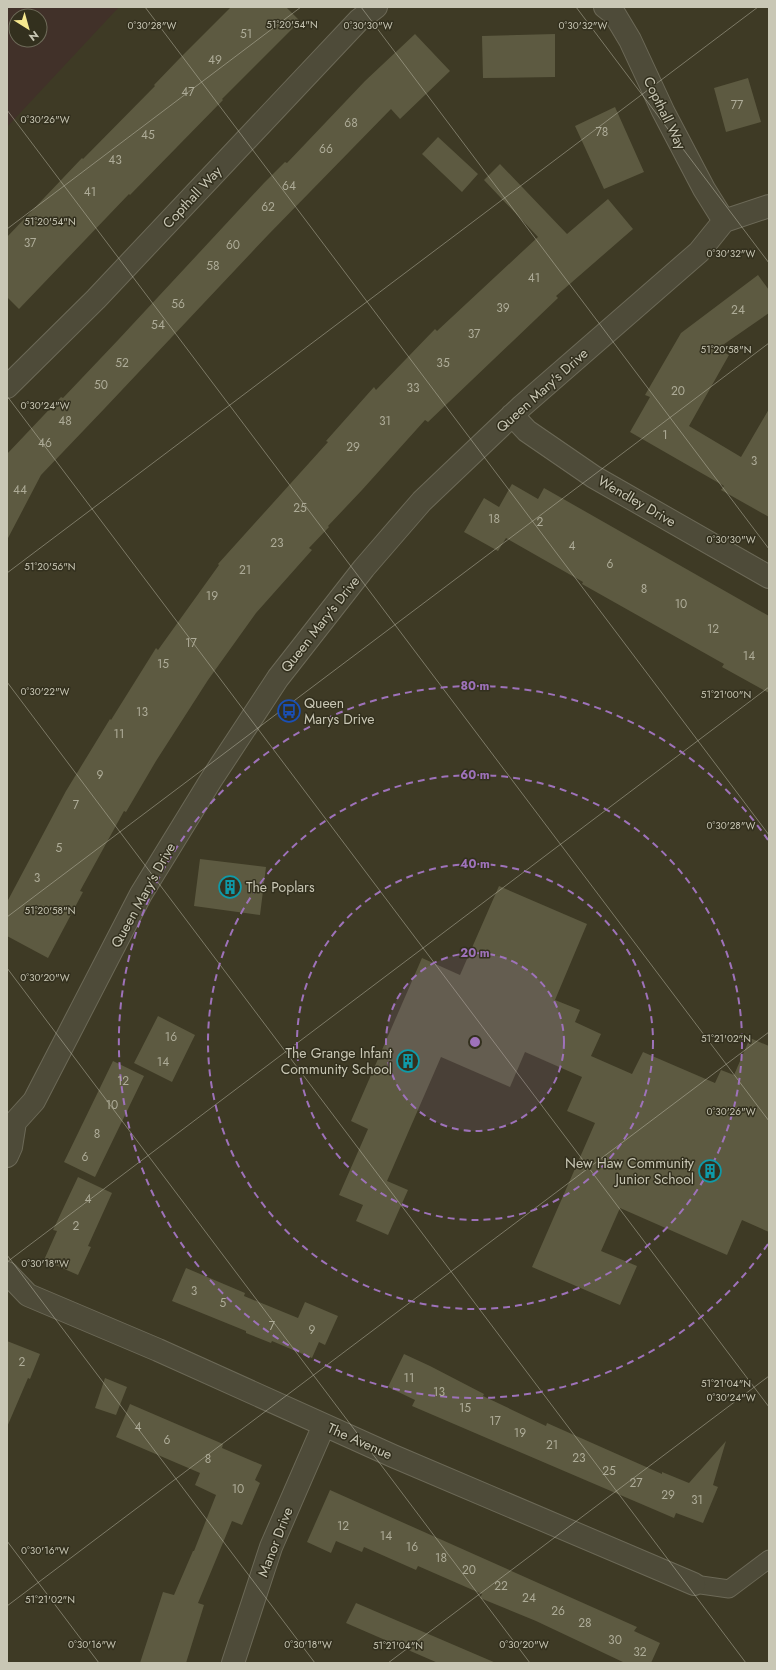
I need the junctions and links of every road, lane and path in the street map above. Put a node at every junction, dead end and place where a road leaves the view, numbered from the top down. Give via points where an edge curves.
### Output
1 (376, 7) edge
2 (605, 7) edge
3 (769, 206) edge
4 (724, 221) junction
5 (7, 387) edge
6 (512, 415) junction
7 (769, 577) edge
8 (11, 1120) edge
9 (7, 1156) edge
10 (7, 1273) edge
11 (28, 1295) junction
12 (7, 1299) edge
13 (324, 1425) junction
14 (769, 1558) edge
15 (694, 1584) joint
16 (233, 1663) edge

1 - 5 street, Copthall Way via 359,20 96,299
2 - 4 street, Copthall Way via 615,15 630,40 663,111 700,182
3 - 4 street
4 - 6 street, Queen Mary's Drive via 699,252
6 - 7 street, Wendley Drive via 527,432 594,477
6 - 8 street, Queen Mary's Drive via 422,501 364,568 278,678 141,894 34,1101
8 - 9 street, Queen Mary's Drive via 11,1147
10 - 11 street, The Avenue
11 - 12 street
11 - 13 street, The Avenue
13 - 15 street, The Avenue
13 - 16 street, Manor Drive via 271,1547
14 - 15 lane via 729,1589

